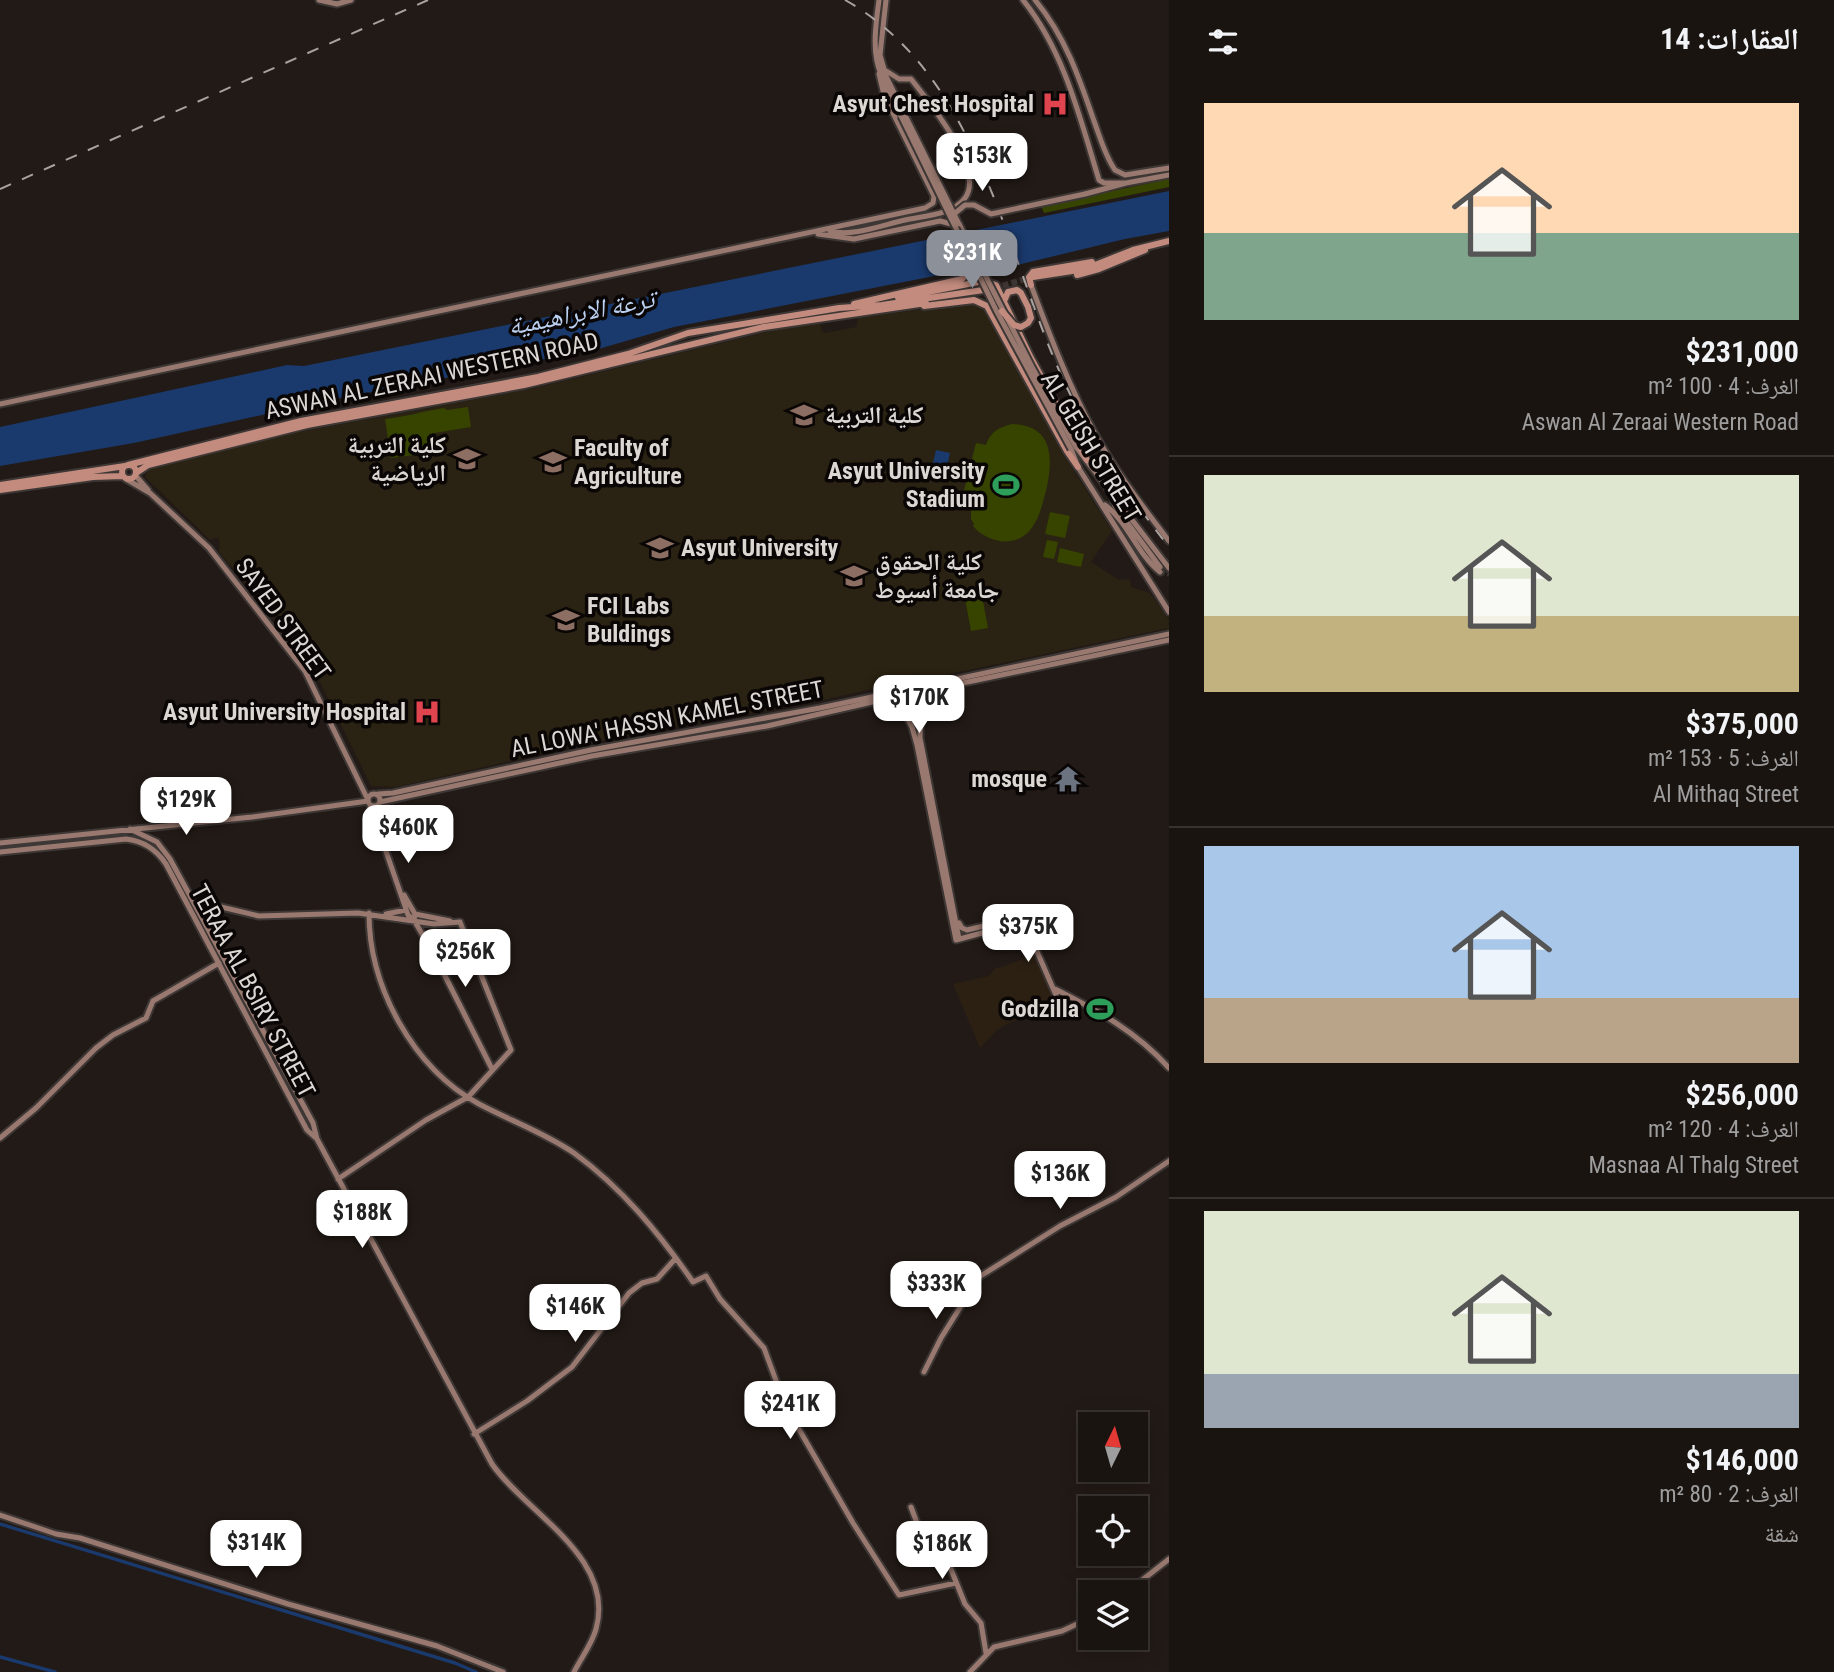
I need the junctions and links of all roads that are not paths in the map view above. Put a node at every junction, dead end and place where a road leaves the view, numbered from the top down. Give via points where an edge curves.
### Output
1 (319, 0) edge
2 (351, 0) edge
3 (879, 0) edge
4 (886, 0) edge
5 (1023, 0) edge
6 (1035, 0) edge
7 (881, 71) junction
8 (903, 116) junction
9 (1169, 168) edge
10 (1169, 175) edge
11 (1126, 183) junction
12 (954, 214) junction
13 (955, 225) junction
14 (827, 230) junction
15 (814, 233) junction
16 (1169, 243) edge
17 (970, 255) junction
18 (1032, 281) junction
19 (993, 288) junction
20 (1005, 306) junction
21 (839, 308) junction
22 (856, 310) junction
23 (991, 314) junction
24 (696, 331) junction
25 (667, 340) junction
26 (700, 342) junction
27 (674, 349) junction
28 (0, 404) edge
29 (1074, 448) junction
30 (1087, 460) junction
31 (126, 466) junction
32 (1078, 467) junction
33 (135, 474) junction
34 (124, 478) junction
35 (0, 485) edge
36 (0, 490) edge
37 (150, 493) junction
38 (1112, 495) junction
39 (1102, 503) junction
40 (1169, 541) edge
41 (1169, 568) tunnel mouth
42 (1169, 612) edge
43 (1169, 634) edge
44 (1169, 639) edge
45 (1071, 657) junction
46 (1030, 665) junction
47 (913, 687) junction
48 (905, 689) junction
49 (921, 706) junction
50 (902, 708) junction
51 (766, 718) junction
52 (921, 718) junction
53 (909, 720) junction
54 (767, 726) junction
55 (917, 732) junction
56 (654, 738) junction
57 (656, 746) junction
58 (591, 753) junction
59 (512, 770) junction
60 (362, 785) junction
61 (376, 794) junction
62 (369, 802) junction
63 (379, 804) junction
64 (130, 829) junction
65 (0, 843) edge
66 (0, 852) edge
67 (193, 899) junction
68 (186, 902) junction
69 (406, 910) junction
70 (369, 913) junction
71 (376, 915) junction
72 (955, 915) junction
73 (415, 917) junction
74 (1023, 925) junction
75 (958, 939) junction
76 (219, 963) junction
77 (239, 985) junction
78 (232, 988) junction
79 (1055, 989) junction
80 (1059, 1002) dead end
81 (1169, 1068) edge
82 (492, 1069) junction
83 (468, 1097) junction
84 (0, 1138) edge
85 (317, 1139) junction
86 (1169, 1161) edge
87 (338, 1179) junction
88 (676, 1258) junction
89 (924, 1372) dead end
90 (474, 1434) junction
91 (911, 1507) dead end
92 (0, 1515) edge
93 (1169, 1559) edge
94 (1142, 1580) edge
95 (957, 1583) junction
96 (1078, 1623) edge
97 (986, 1653) junction
98 (503, 1672) edge
99 (574, 1672) edge
100 (971, 1672) edge

1 - 2 street via 333,4
3 - 7 street via 874,48
4 - 7 street via 879,46
5 - 11 street via 1055,52 1099,180
6 - 9 street via 1070,54 1112,166 1125,175
7 - 8 street
7 - 14 street via 884,94 933,203
7 - 14 street via 911,79 966,166 967,197 937,214 846,233
8 - 12 street, bridge
8 - 13 street, bridge
10 - 11 street
11 - 12 street, bridge via 990,214 965,205
12 - 20 street, bridge
13 - 15 street via 940,221 845,239
13 - 17 street, bridge
14 - 15 street
15 - 28 street
16 - 18 main road via 1088,272
16 - 18 main road via 1033,272
17 - 21 main road via 970,268 962,279
17 - 29 street, bridge
18 - 40 street via 1065,372 1096,436
19 - 20 main road, AL GEISH STREET via 999,287
19 - 22 main road, ASWAN AL ZERAAI WESTERN ROAD via 977,297
19 - 22 main road via 979,281
20 - 20 main road, bridge via 1014,324 1021,327 1031,318 1017,290 1008,292
20 - 23 main road via 1003,317
20 - 29 street, bridge
20 - 30 main road, AL GEISH STREET
21 - 22 main road, ASWAN AL ZERAAI WESTERN ROAD
21 - 24 main road, ASWAN AL ZERAAI WESTERN ROAD
22 - 23 main road, AL GEISH STREET via 891,312 972,300 982,303
22 - 26 main road, ASWAN AL ZERAAI WESTERN ROAD
23 - 32 main road, AL GEISH STREET
24 - 25 main road, ASWAN AL ZERAAI WESTERN ROAD
24 - 26 main road via 690,340
25 - 27 main road via 681,340
25 - 31 main road, ASWAN AL ZERAAI WESTERN ROAD via 527,380 301,421
26 - 27 main road, ASWAN AL ZERAAI WESTERN ROAD
27 - 33 main road, ASWAN AL ZERAAI WESTERN ROAD via 497,391 307,425 148,465
29 - 30 street
29 - 32 street
30 - 38 street, AL GEISH STREET
31 - 33 main road via 134,468
31 - 34 main road
31 - 35 main road, ASWAN AL ZERAAI WESTERN ROAD
32 - 39 street, AL GEISH STREET
33 - 34 main road
33 - 37 street, SAYED STREET
34 - 36 main road via 93,477
34 - 37 street, SAYED STREET
37 - 60 street, SAYED STREET via 209,548 305,671
38 - 39 street via 1114,505 1160,569
38 - 41 street, AL GEISH STREET
39 - 42 street, AL GEISH STREET
43 - 45 street, AL LOWA' HASSN KAMEL STREET
44 - 45 street, AL LOWA' HASSN KAMEL STREET
45 - 46 street, AL LOWA' HASSN KAMEL STREET
46 - 47 street, AL LOWA' HASSN KAMEL STREET
46 - 49 street, AL LOWA' HASSN KAMEL STREET via 934,690
47 - 48 street, AL LOWA' HASSN KAMEL STREET
47 - 49 street
48 - 50 street
48 - 51 street, AL LOWA' HASSN KAMEL STREET
49 - 52 street
50 - 53 street
50 - 54 street, AL LOWA' HASSN KAMEL STREET via 881,700
51 - 54 street
51 - 56 street, AL LOWA' HASSN KAMEL STREET
52 - 53 street
52 - 55 street
53 - 55 street
54 - 57 street, AL LOWA' HASSN KAMEL STREET
55 - 72 street
55 - 75 street
56 - 57 street
56 - 58 street, AL LOWA' HASSN KAMEL STREET
57 - 58 street, AL LOWA' HASSN KAMEL STREET
58 - 59 street, AL LOWA' HASSN KAMEL STREET
59 - 61 street, AL LOWA' HASSN KAMEL STREET
59 - 63 street, AL LOWA' HASSN KAMEL STREET
60 - 61 street, SAYED STREET
60 - 62 street, SAYED STREET
61 - 62 street via 370,794
61 - 63 street
62 - 63 street, AL LOWA' HASSN KAMEL STREET
62 - 64 street, AL LOWA' HASSN KAMEL STREET
62 - 69 street, SAYED STREET
63 - 73 street via 404,895
64 - 65 street, AL LOWA' HASSN KAMEL STREET
64 - 67 street, TERAA AL BSIRY STREET via 162,847
66 - 68 street, TERAA AL BSIRY STREET via 136,841 161,857
67 - 68 street
67 - 70 street via 254,915
67 - 77 street, TERAA AL BSIRY STREET
68 - 76 street, TERAA AL BSIRY STREET
69 - 71 street
69 - 73 street, SAYED STREET
70 - 71 street
70 - 83 street via 381,978 396,1016 420,1054
71 - 73 street
72 - 74 street via 967,930 1018,918 1017,923
72 - 75 street
73 - 82 street
73 - 82 street via 444,924 460,922 511,1048
74 - 75 street
74 - 79 street
76 - 78 street, TERAA AL BSIRY STREET
76 - 84 street via 153,1001 146,1018 96,1048
77 - 78 street
77 - 85 street, TERAA AL BSIRY STREET via 313,1123
78 - 85 street, TERAA AL BSIRY STREET via 307,1130
79 - 80 street
79 - 81 street via 1137,1036
82 - 83 street
83 - 87 street
83 - 88 street via 565,1148 623,1195
85 - 87 street, TERAA AL BSIRY STREET
86 - 89 street via 979,1277
87 - 90 street, TERAA AL BSIRY STREET
88 - 90 street via 657,1279 629,1293 572,1367
88 - 95 street via 693,1282 706,1276 720,1299 764,1348 785,1405 898,1595
90 - 99 street, TERAA AL BSIRY STREET via 500,1476 566,1540 590,1571 596,1590 596,1626
91 - 95 street via 920,1531 950,1567
92 - 98 street via 438,1646
93 - 94 street
95 - 97 street via 966,1606 981,1623
96 - 97 street via 996,1646
97 - 100 street

